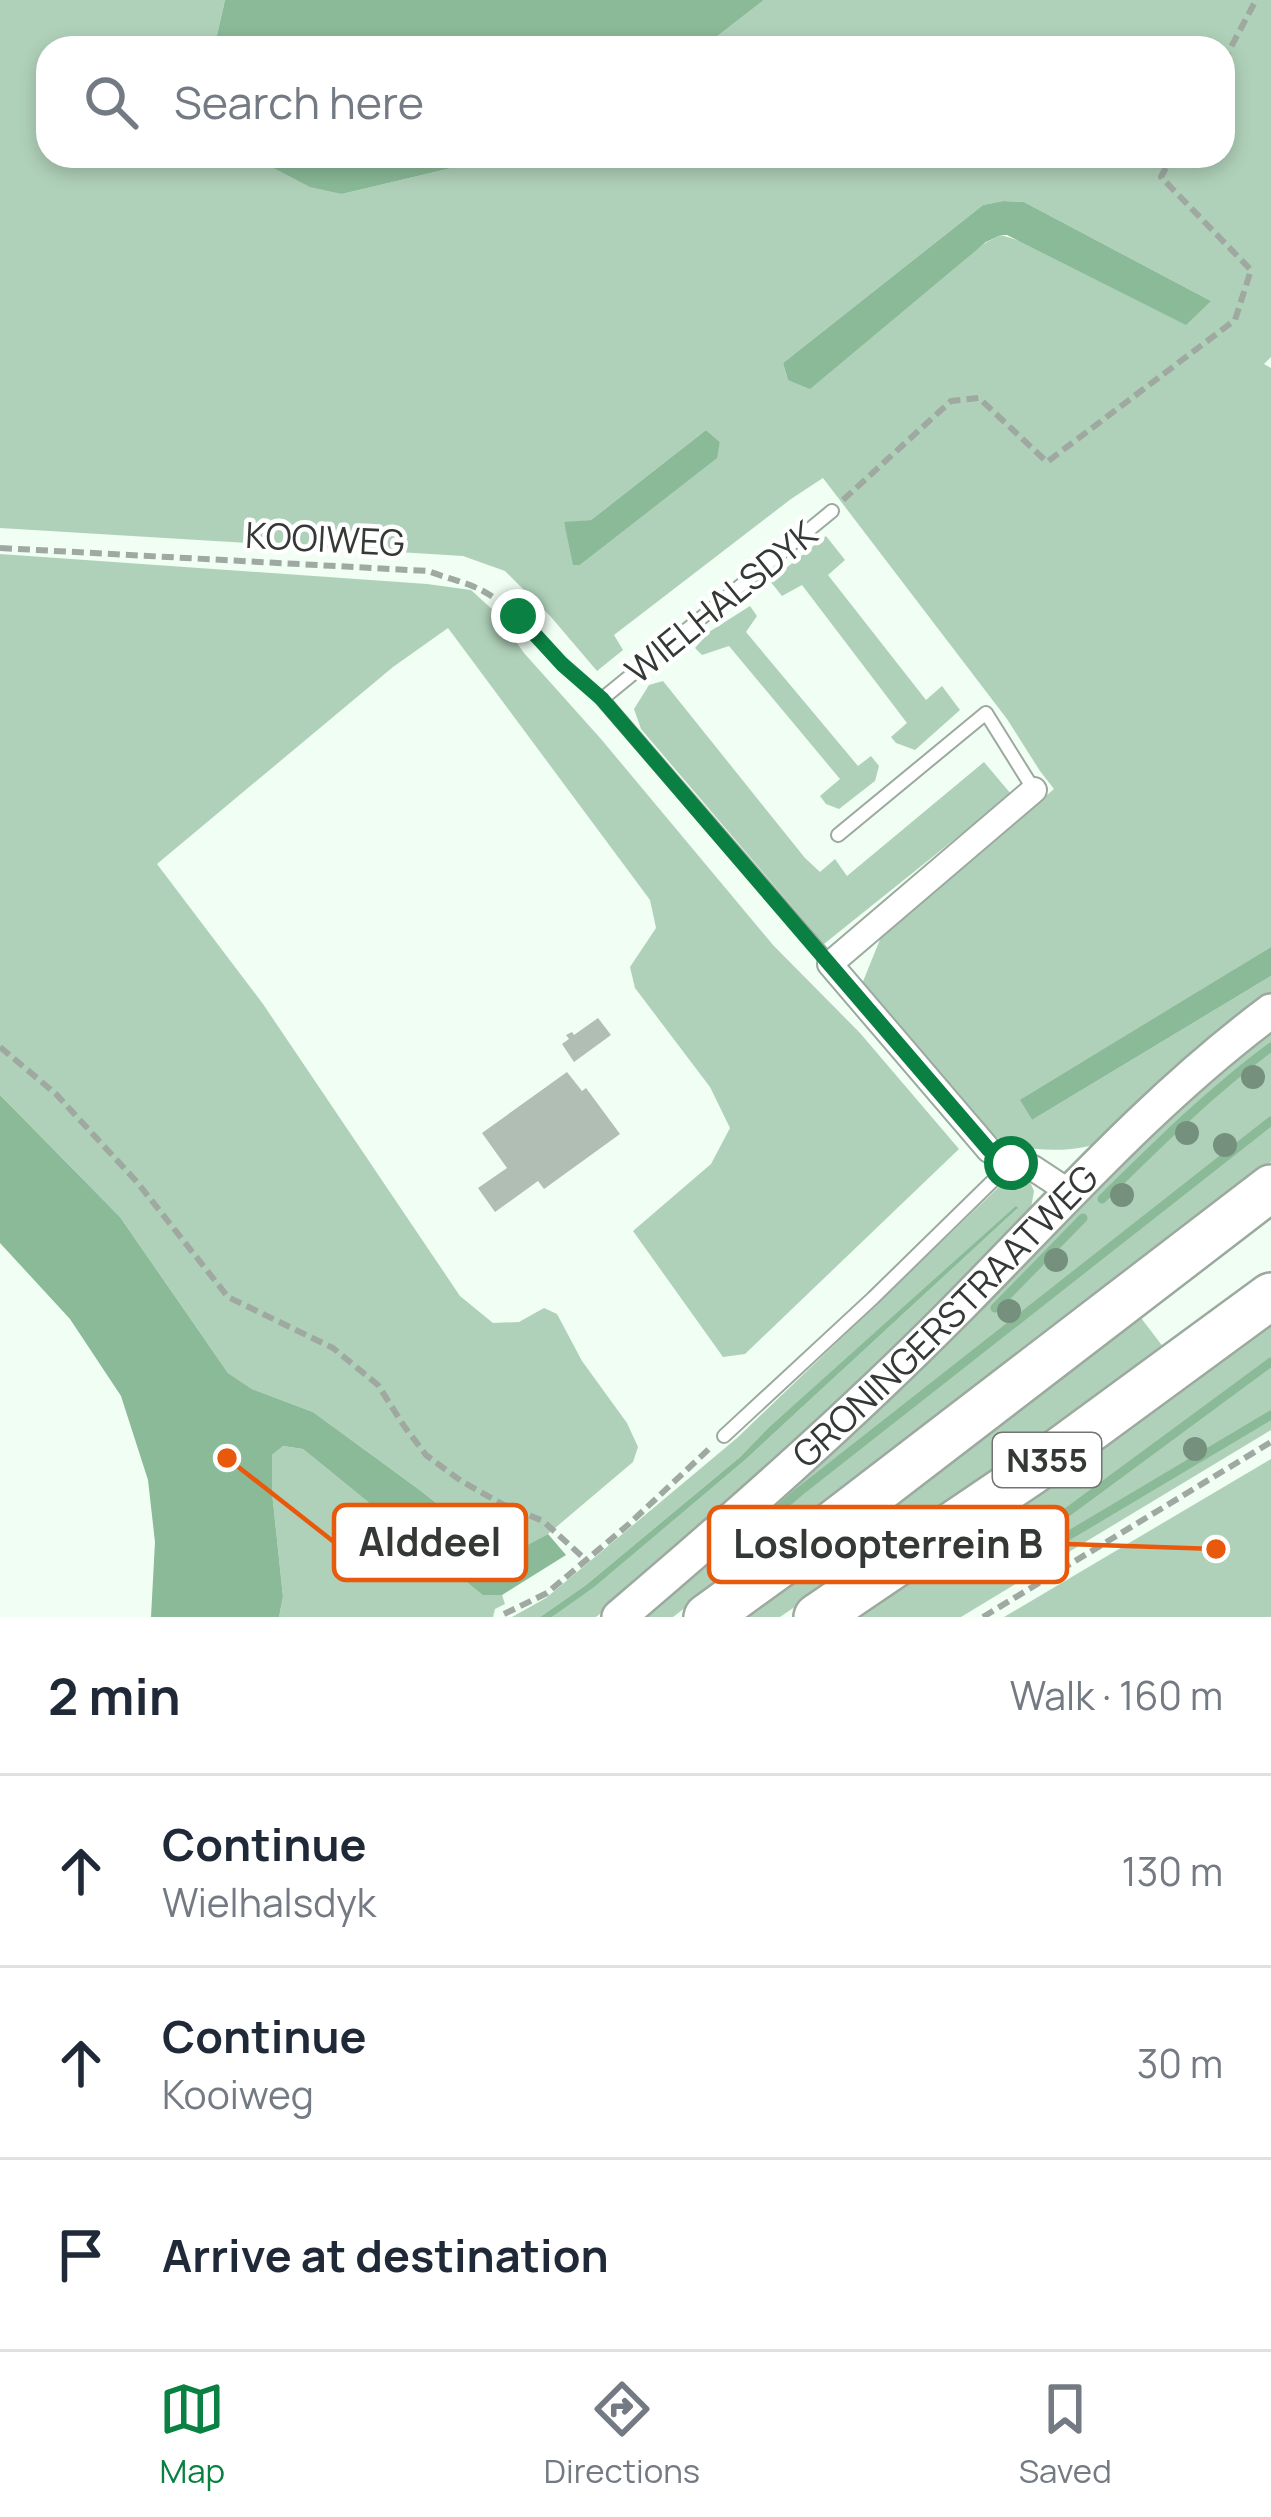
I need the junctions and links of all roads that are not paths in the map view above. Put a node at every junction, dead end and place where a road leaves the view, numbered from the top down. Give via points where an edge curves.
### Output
1 (832, 511) road end
2 (1034, 790) joint
3 (838, 836) dead end
4 (830, 964) junction
5 (1271, 1011) edge
6 (1011, 1163) junction
7 (1271, 1188) edge
8 (1071, 1193) junction
9 (1271, 1296) edge
10 (724, 1436) road end
11 (619, 1617) edge
12 (707, 1617) edge
13 (817, 1617) edge

1 - 4 lane, WIELHALSDYK via 602,699
2 - 3 lane via 986,713
2 - 4 street
4 - 6 street, WIELHALSDYK via 989,1150
5 - 8 street, GRONINGERSTRAATWEG via 1165,1098
6 - 8 street, WIELHALSDYK
6 - 10 lane
7 - 12 highway, GRONINGERSTRAATWEG / N355
8 - 11 street, GRONINGERSTRAATWEG via 833,1428
9 - 13 highway, N355

